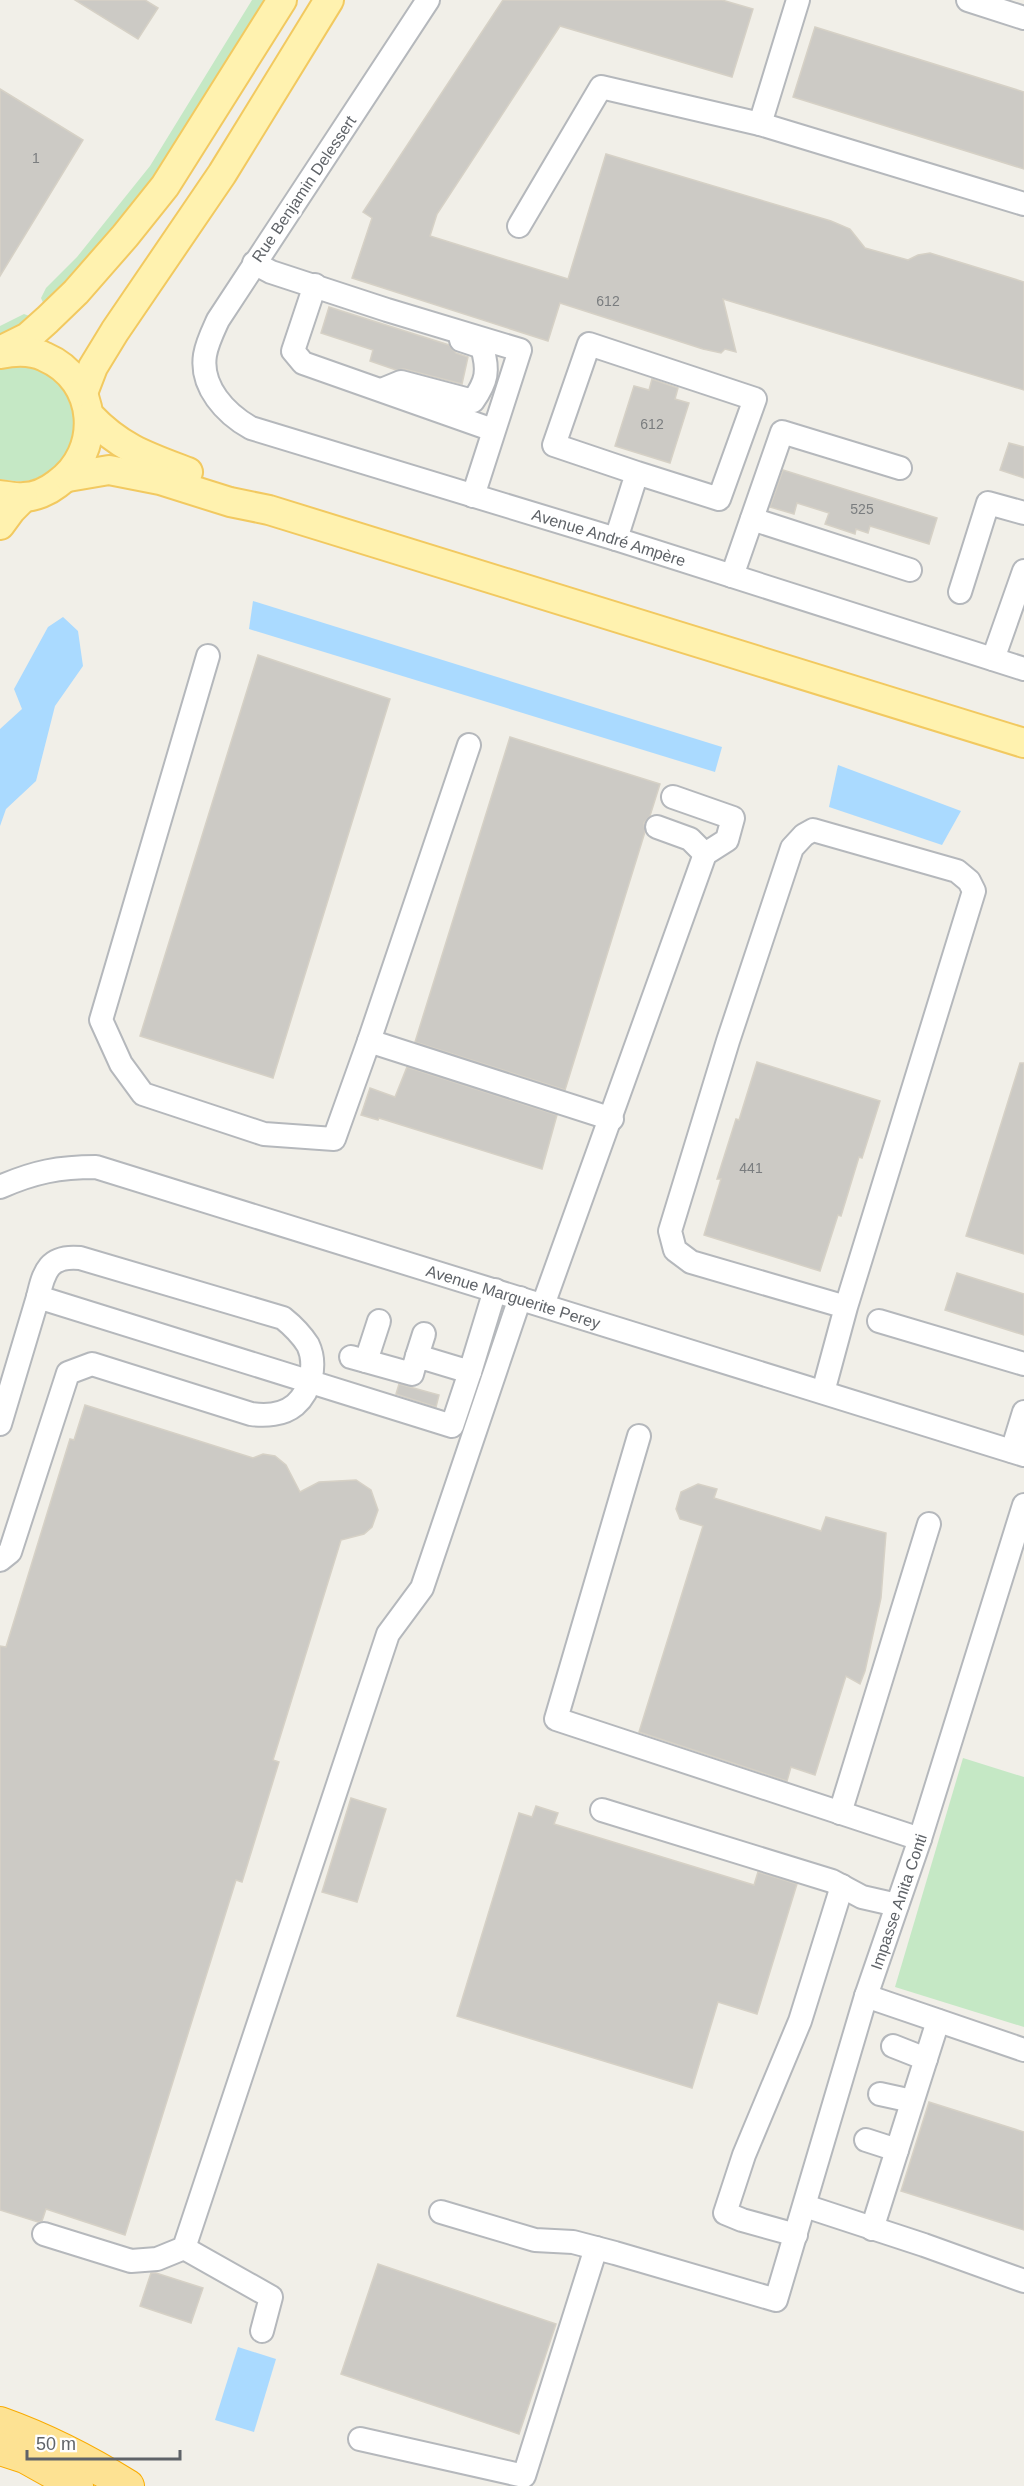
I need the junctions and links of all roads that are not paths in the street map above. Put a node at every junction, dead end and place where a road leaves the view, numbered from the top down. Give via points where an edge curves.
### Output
1 (282, 0) edge
2 (329, 0) edge
3 (428, 0) edge
4 (798, 0) edge
5 (968, 0) edge
6 (1024, 18) edge
7 (760, 124) junction
8 (1024, 204) edge
9 (519, 226) dead end
10 (254, 263) junction
11 (315, 285) junction
12 (387, 310) junction
13 (0, 352) edge
14 (211, 387) joint
15 (380, 390) junction
16 (86, 404) junction
17 (493, 429) junction
18 (900, 468) dead end
19 (637, 473) junction
20 (68, 477) junction
21 (12, 496) edge
22 (473, 496) junction
23 (269, 510) junction
24 (1024, 513) edge
25 (752, 519) junction
26 (0, 525) edge
27 (616, 539) junction
28 (910, 570) dead end
29 (1024, 572) edge
30 (732, 576) junction
31 (960, 592) dead end
32 (208, 656) dead end
33 (993, 659) junction
34 (1024, 669) edge
35 (1024, 743) edge
36 (469, 745) dead end
37 (673, 797) dead end
38 (657, 827) dead end
39 (705, 854) junction
40 (369, 1041) junction
41 (612, 1119) junction
42 (0, 1187) edge
43 (495, 1290) junction
44 (38, 1297) junction
45 (520, 1298) junction
46 (543, 1305) junction
47 (846, 1307) junction
48 (379, 1321) dead end
49 (879, 1321) dead end
50 (424, 1334) dead end
51 (417, 1356) junction
52 (1024, 1364) edge
53 (470, 1372) junction
54 (310, 1382) junction
55 (823, 1392) junction
56 (1024, 1412) edge
57 (0, 1424) edge
58 (639, 1436) dead end
59 (1018, 1453) edge
60 (1024, 1505) edge
61 (929, 1524) dead end
62 (0, 1560) edge
63 (602, 1810) dead end
64 (840, 1813) junction
65 (920, 1839) junction
66 (842, 1886) junction
67 (897, 1905) junction
68 (866, 1996) junction
69 (938, 2020) junction
70 (892, 2046) dead end
71 (1024, 2050) edge
72 (926, 2059) junction
73 (880, 2094) dead end
74 (912, 2102) junction
75 (866, 2140) dead end
76 (897, 2150) junction
77 (805, 2206) junction
78 (441, 2212) dead end
79 (872, 2229) junction
80 (44, 2234) dead end
81 (796, 2235) junction
82 (184, 2248) junction
83 (596, 2248) junction
84 (1024, 2281) edge
85 (262, 2331) dead end
86 (0, 2423) edge
87 (360, 2439) dead end
88 (0, 2449) edge
89 (77, 2486) edge
90 (128, 2486) edge

1 - 13 main road via 171,178 132,228 55,313 28,337
2 - 16 main road via 222,174 93,367
3 - 10 street, Rue Benjamin Delessert
4 - 7 street
5 - 6 street
7 - 8 street
7 - 9 street via 601,87
10 - 11 street via 270,272
10 - 14 street, Rue Benjamin Delessert via 207,345 204,358
11 - 12 street
11 - 15 street via 293,351 303,363
12 - 15 street via 405,323 482,347 488,365 483,386 473,401 401,382
12 - 17 street via 520,350
13 - 16 main road via 45,356 67,371
14 - 22 street, Avenue André Ampère via 221,405 251,428
15 - 17 street
16 - 20 main road via 89,438
16 - 23 main road via 107,435 134,451 237,491
17 - 22 street
18 - 25 street via 782,432
19 - 19 street via 719,500 754,399 589,344 554,445
19 - 27 street
20 - 21 main road via 48,491
20 - 23 main road via 109,470
21 - 26 main road via 11,510
22 - 27 street, Avenue André Ampère
23 - 35 main road
24 - 31 street via 988,503
25 - 28 street
25 - 30 street
27 - 30 street, Avenue André Ampère
29 - 33 street
30 - 33 street, Avenue André Ampère
32 - 40 street via 101,1020 121,1064 143,1094 264,1134 334,1139
33 - 34 street, Avenue André Ampère
36 - 40 street
37 - 39 street via 733,818 727,840
38 - 39 street via 690,839
39 - 41 street
40 - 41 street
41 - 46 street
42 - 43 street, Avenue Marguerite Perey via 51,1169 96,1167
43 - 45 street, Avenue Marguerite Perey
43 - 53 street
44 - 54 street
44 - 54 street via 44,1273 52,1263 66,1257 80,1258 283,1318 297,1329 309,1347
44 - 57 street
45 - 46 street, Avenue Marguerite Perey
45 - 82 street via 422,1588 388,1634
46 - 55 street, Avenue Marguerite Perey
47 - 47 street via 691,1262 675,1250 670,1231 792,848 813,830 957,871 974,891
47 - 55 street
48 - 51 street via 358,1359 412,1374
49 - 52 street
50 - 51 street
51 - 53 street
53 - 54 street via 452,1426
54 - 62 street via 296,1404 265,1416 92,1364 68,1373 10,1552
55 - 59 street, Avenue Marguerite Perey
56 - 59 street
58 - 64 street via 556,1719
60 - 65 street, Impasse Anita Conti
61 - 64 street
63 - 66 street
64 - 65 street
65 - 67 street, Impasse Anita Conti
66 - 67 street via 862,1897
66 - 81 street via 800,2021 744,2155 725,2213
67 - 68 street, Impasse Anita Conti
68 - 69 street
68 - 77 street, Impasse Anita Conti
69 - 71 street
69 - 72 street
70 - 72 street
72 - 74 street
73 - 74 street
74 - 76 street
75 - 76 street
76 - 79 street
77 - 79 street
77 - 81 street, Impasse Anita Conti
78 - 83 street via 535,2240
79 - 84 street
80 - 82 street via 131,2261 157,2259
81 - 83 street, Impasse Anita Conti via 776,2300
82 - 85 street via 271,2297
83 - 87 street via 525,2476
86 - 90 highway via 92,2463
88 - 89 highway via 25,2457

